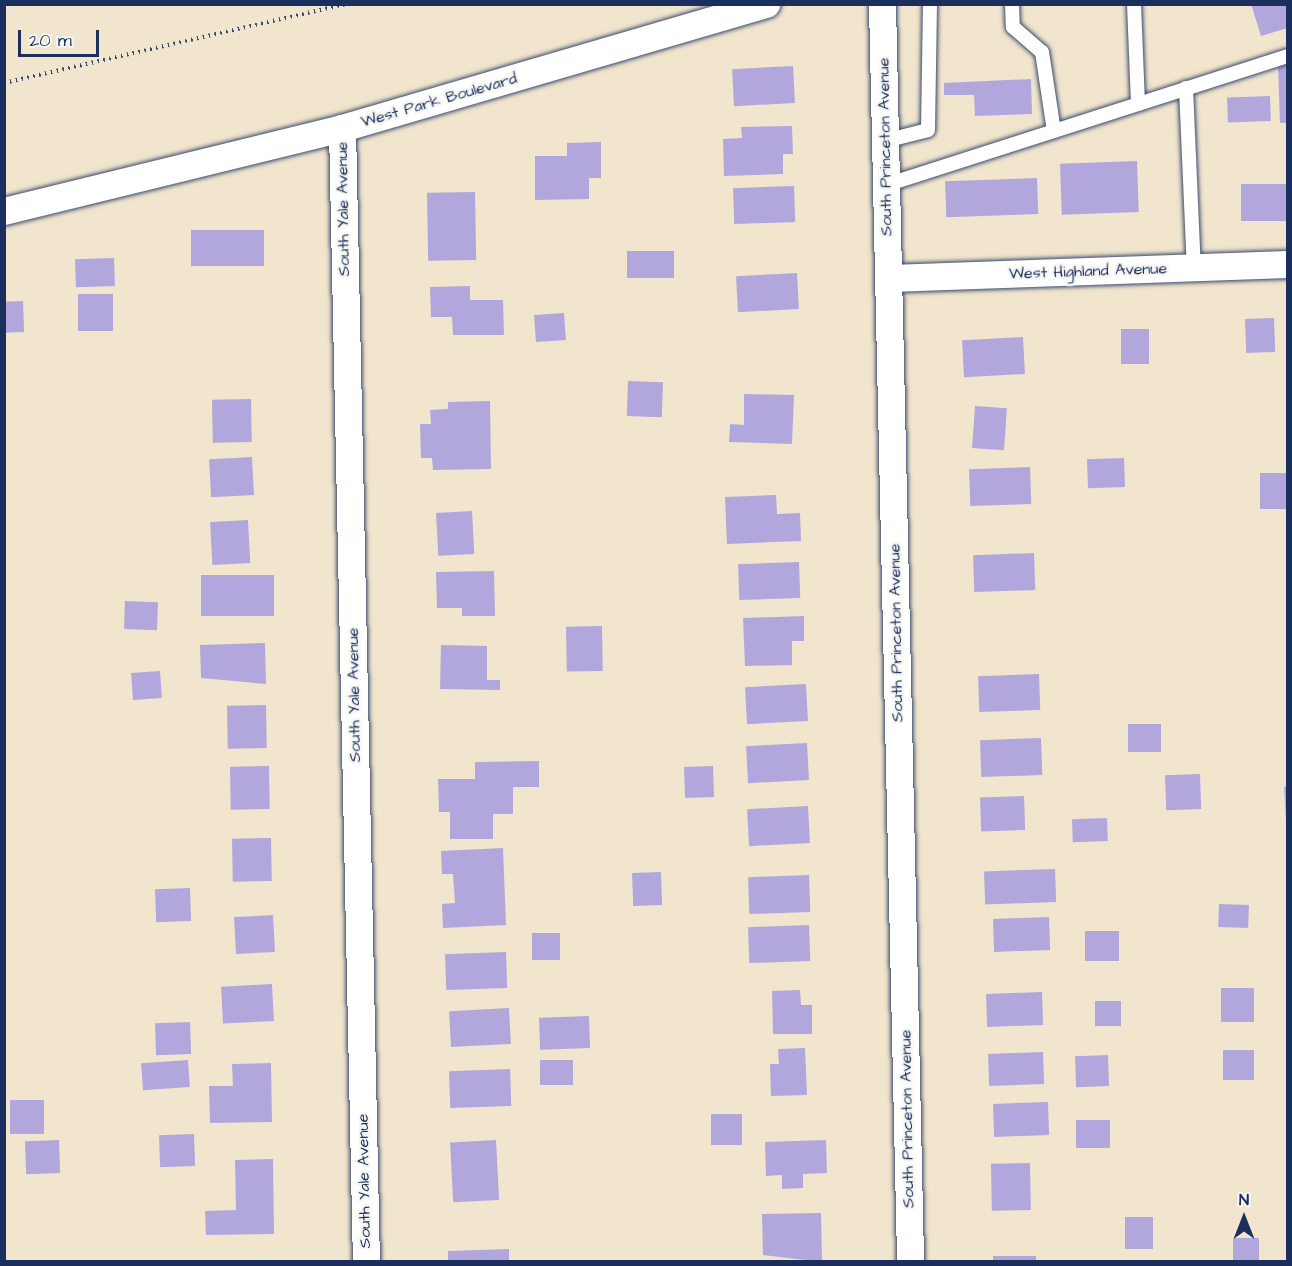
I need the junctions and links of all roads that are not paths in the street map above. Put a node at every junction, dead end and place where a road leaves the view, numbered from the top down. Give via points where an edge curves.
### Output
1 (766, 4) edge
2 (882, 4) edge
3 (930, 4) edge
4 (1012, 4) edge
5 (1134, 4) edge
6 (1287, 56) edge
7 (1186, 88) junction
8 (1138, 104) junction
9 (342, 128) junction
10 (1054, 131) junction
11 (885, 141) junction
12 (886, 185) junction
13 (4, 211) edge
14 (1287, 264) edge
15 (1194, 268) junction
16 (889, 278) junction
17 (366, 1262) edge
18 (910, 1262) edge

1 - 9 street, West Park Boulevard
2 - 11 street, South Princeton Avenue
3 - 11 lane via 928,130
4 - 10 lane via 1013,27 1042,52
5 - 8 lane
6 - 7 lane
7 - 8 lane
7 - 15 lane
8 - 10 lane
9 - 13 street, West Park Boulevard
9 - 17 street, South Yale Avenue
10 - 12 lane
11 - 12 street, South Princeton Avenue
12 - 16 street, South Princeton Avenue
14 - 15 street, West Highland Avenue
15 - 16 street, West Highland Avenue
16 - 18 street, South Princeton Avenue

